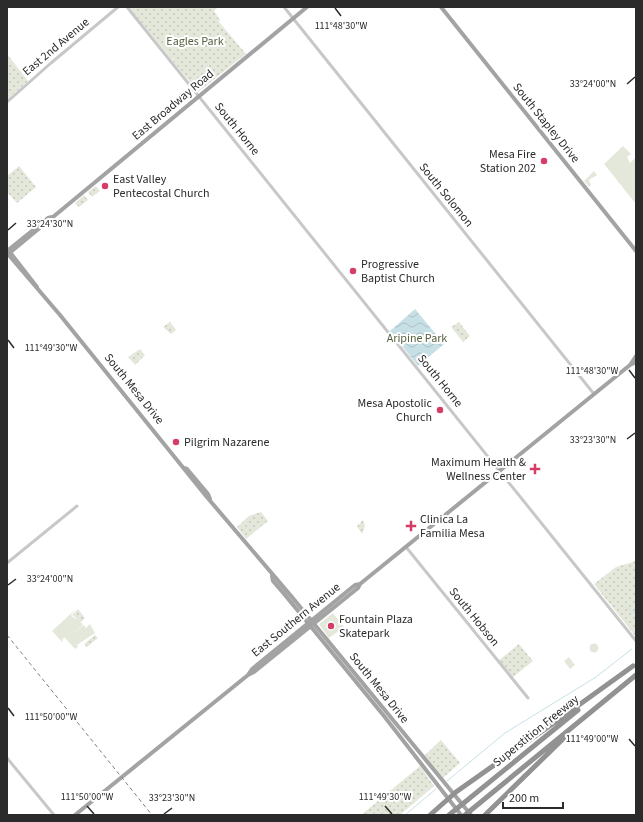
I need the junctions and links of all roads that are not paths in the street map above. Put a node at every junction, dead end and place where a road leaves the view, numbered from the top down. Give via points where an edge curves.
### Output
1 (118, 7) edge
2 (127, 7) edge
3 (284, 7) edge
4 (306, 7) edge
5 (441, 7) edge
6 (293, 18) junction
7 (199, 96) junction
8 (7, 102) edge
9 (8, 252) edge
10 (636, 252) edge
11 (636, 356) edge
12 (636, 362) edge
13 (630, 365) junction
14 (594, 394) junction
15 (500, 470) junction
16 (77, 506) dead end
17 (406, 547) junction
18 (7, 563) edge
19 (272, 575) junction
20 (360, 584) junction
21 (280, 589) junction
22 (349, 590) junction
23 (295, 600) junction
24 (336, 606) junction
25 (309, 621) junction
26 (313, 626) junction
27 (636, 641) edge
28 (274, 650) junction
29 (634, 664) edge
30 (263, 666) junction
31 (248, 675) junction
32 (636, 675) edge
33 (610, 696) junction
34 (528, 698) dead end
35 (7, 758) edge
36 (454, 794) junction
37 (448, 798) junction
38 (54, 815) edge
39 (75, 815) edge
40 (430, 815) edge
41 (449, 815) edge
42 (461, 815) edge
43 (464, 815) edge
44 (471, 815) edge
45 (485, 815) edge

1 - 8 street, East 2nd Avenue
2 - 7 street, South Horne
3 - 6 street, South Solomon
4 - 6 main road, East Broadway Road
5 - 10 main road, South Stapley Drive
6 - 7 main road, East Broadway Road
6 - 14 street, South Solomon
7 - 9 main road, East Broadway Road
7 - 15 street, South Horne
9 - 19 main road, South Mesa Drive
11 - 13 main road, East Southern Avenue
12 - 13 main road, East Southern Avenue
13 - 14 main road, East Southern Avenue
14 - 15 main road, East Southern Avenue
15 - 17 main road, East Southern Avenue
15 - 27 street, South Horne
16 - 18 street
17 - 20 main road, East Southern Avenue
17 - 34 street, South Hobson
19 - 21 main road, South Mesa Drive via 273,581
19 - 23 main road, South Mesa Drive
20 - 22 main road, East Southern Avenue
20 - 24 main road, East Southern Avenue
21 - 23 main road
21 - 25 main road, South Mesa Drive
22 - 24 main road
22 - 25 main road, East Southern Avenue
23 - 25 main road, South Mesa Drive
24 - 26 main road, East Southern Avenue
25 - 26 main road, South Mesa Drive
25 - 28 main road, East Southern Avenue
26 - 30 main road, East Southern Avenue
26 - 36 main road, South Mesa Drive
26 - 37 main road, South Mesa Drive
28 - 30 main road via 275,653
28 - 31 main road, East Southern Avenue
29 - 36 highway
29 - 41 highway, Superstition Freeway
30 - 31 main road, East Southern Avenue
31 - 39 main road, East Southern Avenue
32 - 33 highway, Superstition Freeway
33 - 43 highway, Superstition Freeway
33 - 45 highway
35 - 38 street
36 - 37 highway
36 - 44 main road, South Mesa Drive
37 - 40 highway
37 - 42 main road, South Mesa Drive

